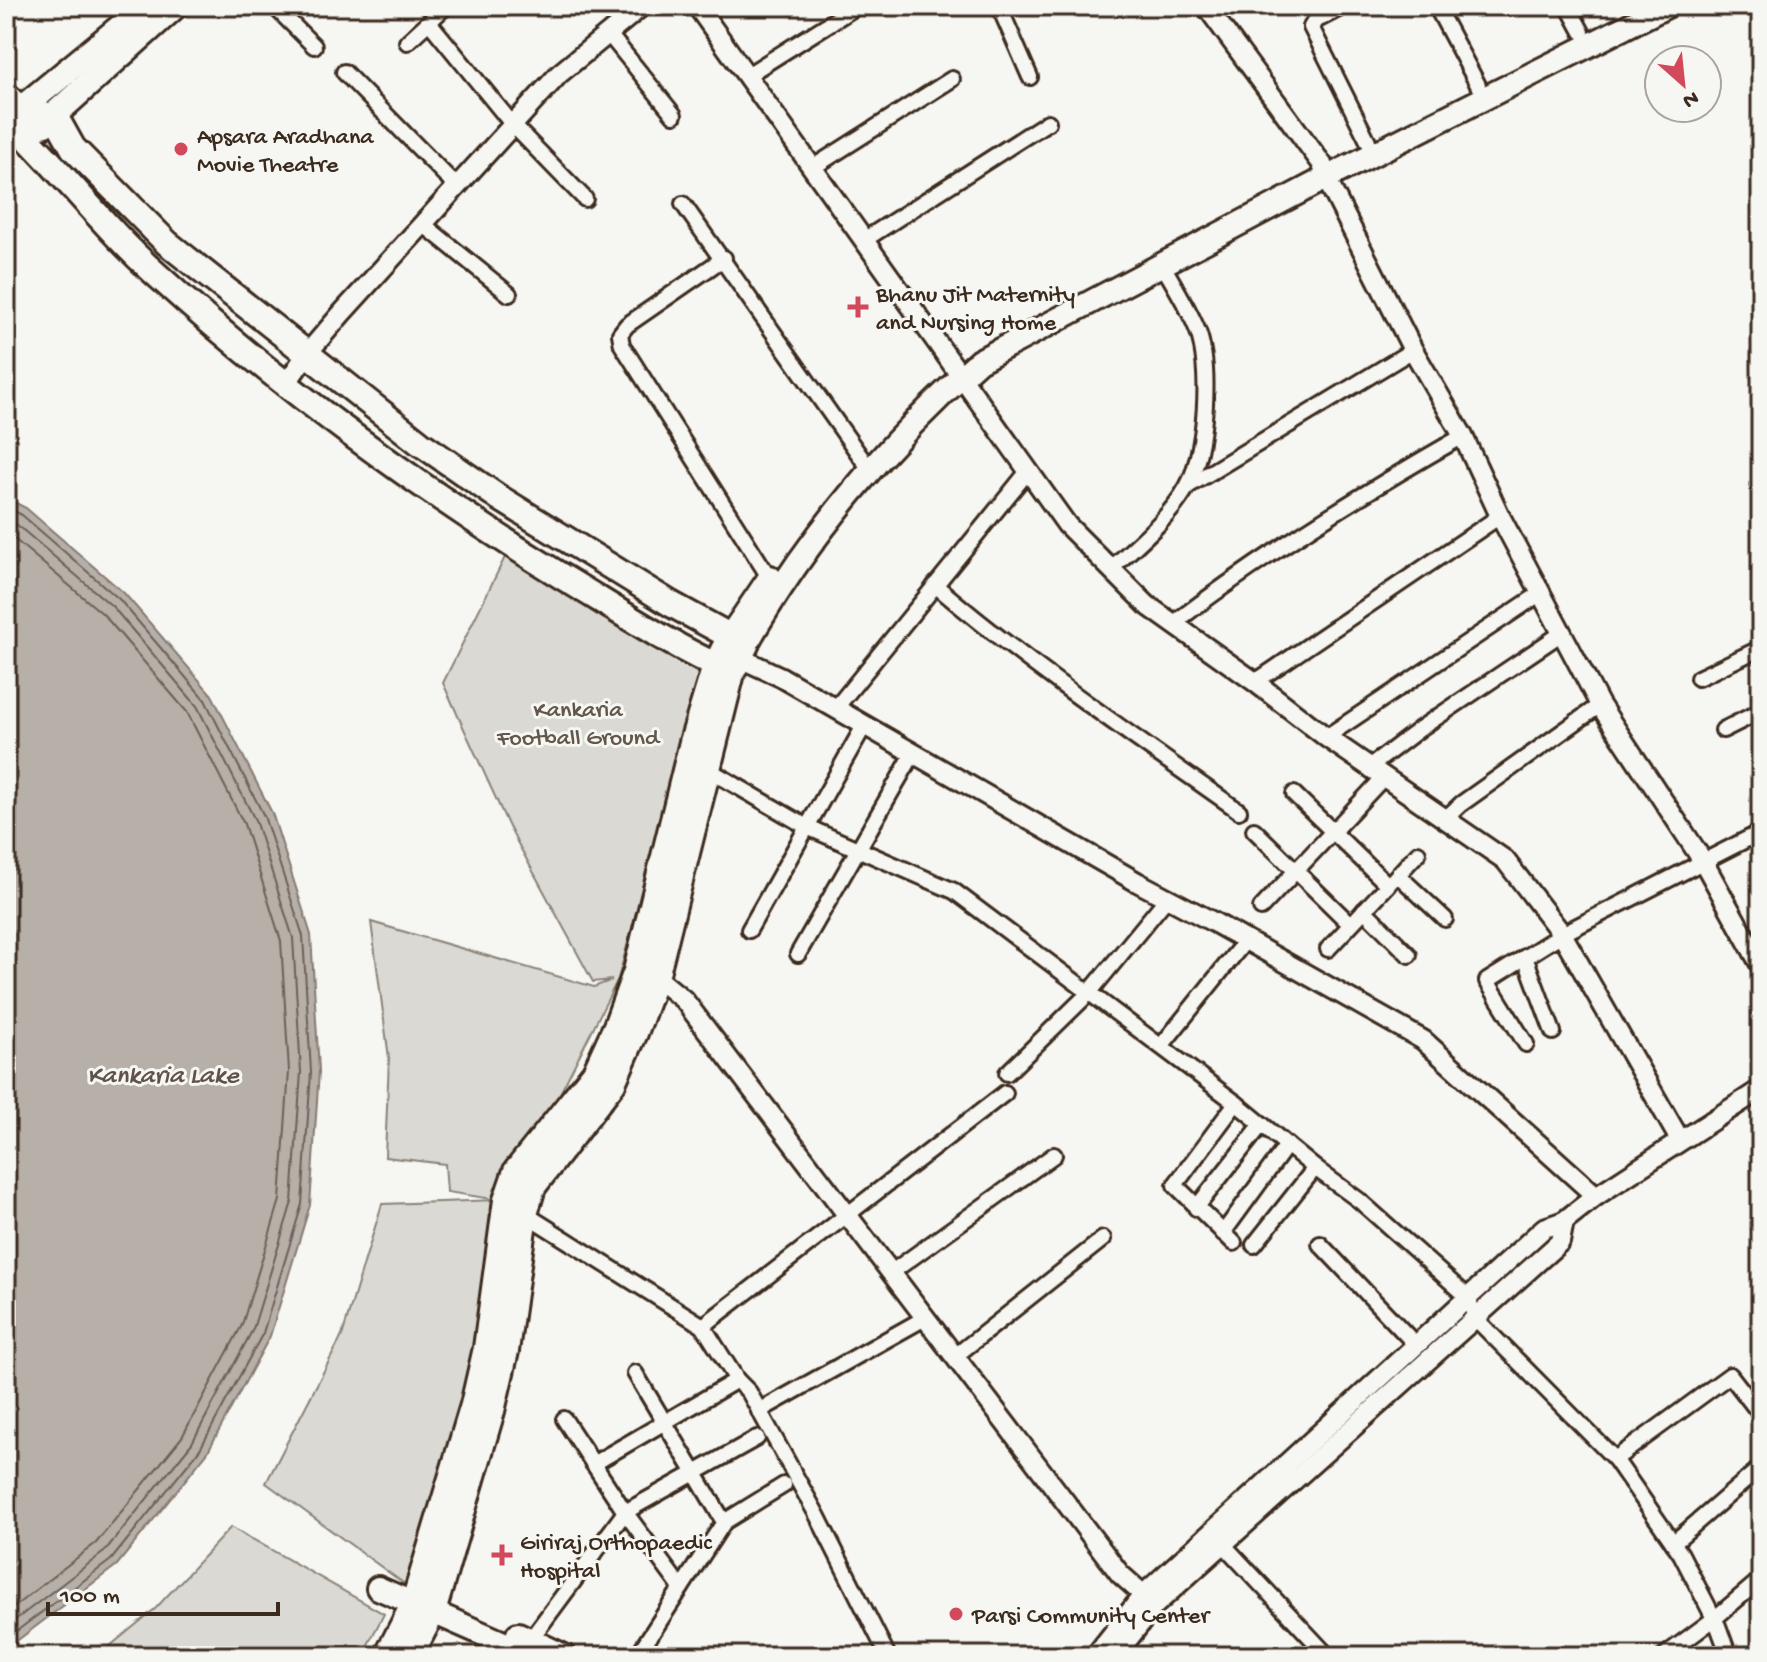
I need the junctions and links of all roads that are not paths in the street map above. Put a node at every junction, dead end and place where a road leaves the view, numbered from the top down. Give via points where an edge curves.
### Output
1 (146, 6) edge
2 (175, 6) edge
3 (274, 6) edge
4 (642, 6) edge
5 (697, 6) edge
6 (857, 6) edge
7 (999, 6) edge
8 (1206, 6) edge
9 (1344, 6) edge
10 (1436, 6) edge
11 (1568, 6) edge
12 (1633, 6) edge
13 (1667, 6) edge
14 (445, 7) edge
15 (429, 22) junction
16 (1582, 32) junction
17 (608, 33) junction
18 (407, 42) dead end
19 (314, 46) dead end
20 (344, 72) dead end
21 (746, 76) junction
22 (1030, 77) dead end
23 (952, 79) dead end
24 (1478, 85) junction
25 (10, 110) edge
26 (54, 114) junction
27 (674, 115) dead end
28 (1048, 122) dead end
29 (513, 125) junction
30 (29, 139) junction
31 (1368, 141) junction
32 (812, 168) junction
33 (1324, 171) junction
34 (456, 186) junction
35 (585, 199) dead end
36 (683, 204) dead end
37 (423, 224) junction
38 (864, 240) junction
39 (724, 258) junction
40 (1162, 264) junction
41 (509, 294) dead end
42 (1413, 350) junction
43 (306, 355) junction
44 (957, 370) junction
45 (286, 384) junction
46 (1463, 436) junction
47 (863, 460) junction
48 (1029, 470) junction
49 (1188, 486) junction
50 (1500, 516) junction
51 (1111, 569) junction
52 (769, 577) junction
53 (935, 585) junction
54 (1541, 593) junction
55 (1174, 623) junction
56 (1562, 633) junction
57 (1761, 648) edge
58 (733, 655) junction
59 (1698, 678) dead end
60 (1255, 682) junction
61 (1600, 705) junction
62 (835, 709) junction
63 (1761, 711) edge
64 (864, 726) junction
65 (1723, 730) dead end
66 (1326, 737) junction
67 (913, 754) junction
68 (706, 768) junction
69 (1378, 771) junction
70 (1294, 794) dead end
71 (1239, 811) dead end
72 (1445, 819) junction
73 (807, 827) junction
74 (1254, 830) dead end
75 (1334, 831) junction
76 (1761, 832) edge
77 (859, 849) junction
78 (1418, 853) dead end
79 (1703, 861) junction
80 (1295, 870) junction
81 (1393, 880) junction
82 (1167, 898) junction
83 (1261, 908) dead end
84 (1364, 910) junction
85 (1445, 919) dead end
86 (1350, 924) junction
87 (749, 930) dead end
88 (1562, 934) junction
89 (1246, 940) junction
90 (1328, 949) dead end
91 (798, 954) dead end
92 (1409, 955) dead end
93 (1525, 957) junction
94 (1761, 966) edge
95 (646, 974) junction
96 (1089, 993) junction
97 (1553, 1032) dead end
98 (1526, 1044) dead end
99 (1162, 1045) junction
100 (1007, 1073) dead end
101 (1761, 1089) edge
102 (1005, 1093) dead end
103 (1236, 1103) junction
104 (1262, 1124) junction
105 (1680, 1140) junction
106 (1287, 1145) junction
107 (1054, 1155) dead end
108 (1315, 1168) junction
109 (1596, 1196) junction
110 (515, 1207) junction
111 (1196, 1208) junction
112 (846, 1216) junction
113 (1564, 1221) junction
114 (1103, 1239) dead end
115 (1320, 1244) dead end
116 (1254, 1245) dead end
117 (892, 1272) junction
118 (1468, 1297) junction
119 (925, 1318) junction
120 (1475, 1318) junction
121 (703, 1326) junction
122 (1416, 1345) junction
123 (954, 1357) junction
124 (635, 1373) dead end
125 (737, 1380) junction
126 (759, 1411) junction
127 (1761, 1415) edge
128 (564, 1419) dead end
129 (665, 1423) junction
130 (757, 1438) dead end
131 (1615, 1459) junction
132 (593, 1464) junction
133 (1761, 1467) edge
134 (695, 1473) junction
135 (784, 1485) dead end
136 (625, 1512) junction
137 (724, 1522) junction
138 (1222, 1543) junction
139 (1673, 1543) junction
140 (1761, 1579) edge
141 (378, 1588) dead end
142 (681, 1588) junction
143 (1149, 1600) junction
144 (425, 1603) junction
145 (1714, 1619) junction
146 (531, 1648) edge
147 (387, 1656) edge
148 (410, 1656) edge
149 (564, 1656) edge
150 (637, 1656) edge
151 (888, 1656) edge
152 (1095, 1656) edge
153 (1115, 1656) edge
154 (1328, 1656) edge
155 (1664, 1656) edge
156 (1729, 1656) edge

1 - 25 main road
2 - 26 main road
3 - 19 street
4 - 17 street
5 - 21 street
6 - 21 street
7 - 22 street
8 - 33 street
9 - 31 street via 1311,27
10 - 24 street
11 - 16 street
12 - 16 main road
13 - 33 main road
14 - 15 street
15 - 18 street
15 - 29 street
16 - 24 main road
17 - 27 street
17 - 29 street via 559,74
20 - 34 street
21 - 32 street
23 - 32 street
24 - 31 main road
25 - 26 main road via 31,118
25 - 30 main road
26 - 30 main road
26 - 43 main road via 73,148 167,243
28 - 38 street
29 - 34 street
29 - 35 street
30 - 45 main road via 155,274
31 - 33 main road
32 - 38 street
33 - 40 main road
33 - 42 street
33 - 44 main road via 970,349
34 - 37 street
36 - 39 street
37 - 41 street
37 - 43 street
38 - 44 street
39 - 47 street
39 - 52 street via 620,334 622,345
40 - 44 main road
40 - 49 street via 1198,330 1205,355 1205,409
42 - 46 street
42 - 49 street
43 - 45 street
43 - 58 main road via 420,443 671,604
44 - 47 main road via 927,387
44 - 48 street
44 - 58 main road via 833,515
45 - 58 main road via 399,471 610,606
46 - 50 street
46 - 55 street via 1279,547
47 - 52 main road
48 - 51 street via 1067,525
48 - 53 street
49 - 51 street
50 - 54 street
50 - 60 street
51 - 55 street
52 - 58 main road
53 - 62 street
53 - 71 street via 1058,683
54 - 56 street
54 - 66 street
55 - 60 street
56 - 61 street
56 - 69 street via 1421,728
57 - 59 street
58 - 62 street
58 - 68 main road
58 - 95 main road via 692,742
60 - 66 street
61 - 72 street
61 - 79 street
62 - 64 street
63 - 65 street
64 - 67 street
64 - 73 street
66 - 69 street
67 - 77 street
67 - 82 street
68 - 73 street
68 - 95 main road
69 - 72 street
69 - 75 street
70 - 75 street
72 - 88 street via 1505,860
73 - 77 street
73 - 87 street
74 - 80 street
75 - 80 street
75 - 81 street
76 - 79 street
77 - 91 street
77 - 96 street via 954,891
78 - 81 street
79 - 88 street
79 - 94 street
80 - 83 street
80 - 86 street
81 - 84 street
81 - 85 street
82 - 89 street
82 - 96 street
84 - 86 street
84 - 92 street
86 - 90 street
88 - 93 street
88 - 105 street
89 - 99 street
89 - 109 street via 1423,1040
93 - 97 street
93 - 98 street via 1487,981
95 - 110 main road via 595,1072 516,1171
95 - 112 street via 684,1000
96 - 99 street
96 - 100 street
99 - 103 street
101 - 105 street
102 - 112 street
103 - 104 street
103 - 111 street via 1175,1185
104 - 106 street
104 - 111 street
105 - 109 street
106 - 108 street
106 - 111 street via 1228,1238
107 - 117 street
108 - 116 street
108 - 118 street
109 - 113 street
110 - 121 street
110 - 144 main road
112 - 117 street
112 - 121 street
113 - 118 street via 1544,1228
113 - 120 street via 1560,1242
114 - 123 street
115 - 122 street
117 - 119 street
118 - 120 street
118 - 122 street
119 - 123 street
119 - 126 street
120 - 131 street
120 - 138 street
121 - 125 street
122 - 143 street
123 - 143 street via 1120,1574
124 - 129 street
125 - 126 street
125 - 129 street
126 - 151 street
127 - 131 street via 1730,1375
128 - 132 street
129 - 132 street
129 - 134 street
130 - 134 street
131 - 139 street
132 - 136 street
133 - 139 street
134 - 136 street
134 - 137 street
135 - 137 street
136 - 142 street
136 - 146 street
137 - 142 street
138 - 143 street
138 - 154 street
139 - 145 street
140 - 145 street
141 - 144 main road
142 - 150 street
143 - 152 street
143 - 153 street
144 - 146 main road
144 - 147 main road
144 - 148 main road
145 - 155 street
145 - 156 street
146 - 149 main road

